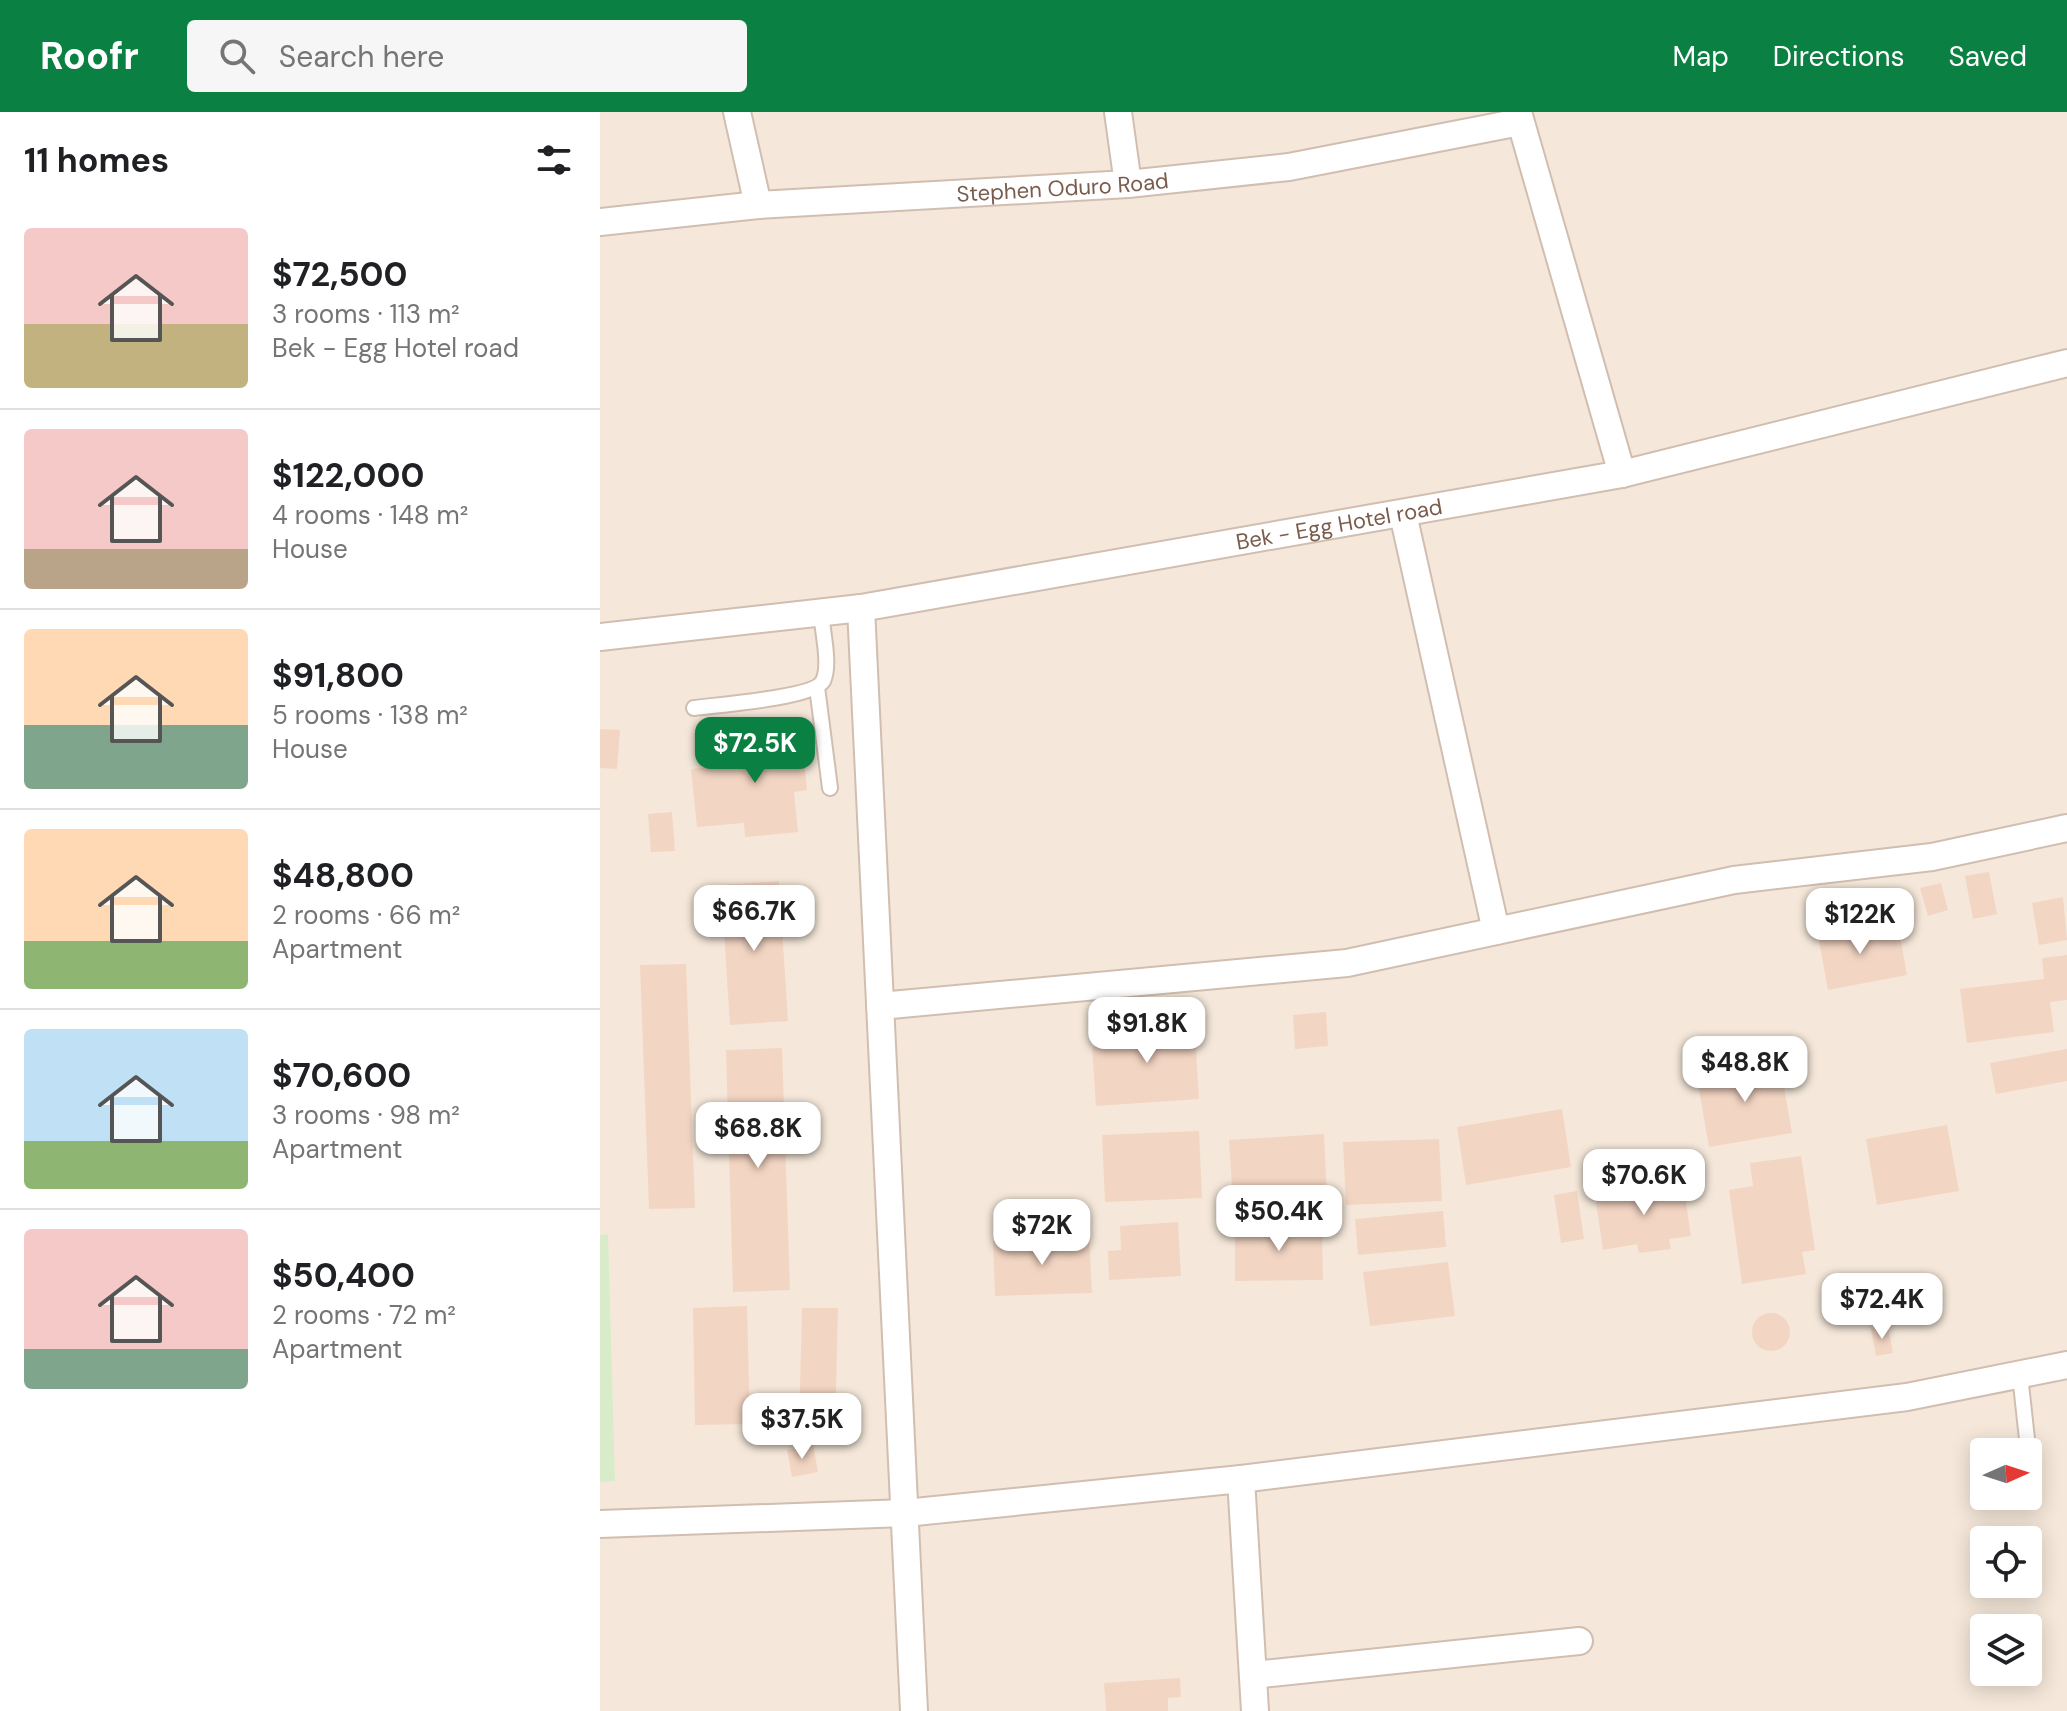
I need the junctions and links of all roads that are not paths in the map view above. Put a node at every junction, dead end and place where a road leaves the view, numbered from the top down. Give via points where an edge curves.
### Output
1 (737, 112) edge
2 (1118, 112) edge
3 (1519, 117) edge
4 (1128, 184) junction
5 (758, 205) junction
6 (600, 222) edge
7 (2067, 363) edge
8 (1622, 474) junction
9 (1403, 514) junction
10 (861, 608) junction
11 (821, 612) junction
12 (600, 637) edge
13 (817, 687) junction
14 (694, 708) dead end
15 (830, 788) dead end
16 (2067, 828) edge
17 (1496, 931) junction
18 (880, 1006) junction
19 (2067, 1365) edge
20 (2020, 1375) junction
21 (2027, 1438) edge
22 (1241, 1479) junction
23 (905, 1513) junction
24 (600, 1524) edge
25 (1579, 1641) dead end
26 (1253, 1675) junction
27 (914, 1711) edge
28 (1255, 1711) edge

1 - 5 street
2 - 4 street
3 - 4 street, Stephen Oduro Road via 1289,167
3 - 8 street
4 - 5 street, Stephen Oduro Road
5 - 6 street, Stephen Oduro Road
7 - 8 street, Bek - Egg Hotel road
8 - 9 street, Bek - Egg Hotel road
9 - 10 street, Bek - Egg Hotel road
9 - 17 street
10 - 11 street, Bek - Egg Hotel road
10 - 18 street
11 - 12 street, Bek - Egg Hotel road
11 - 13 lane via 825,668
13 - 14 lane
13 - 15 lane
16 - 17 street via 1932,857 1734,880
17 - 18 street via 1305,969
18 - 23 street
19 - 20 street
20 - 21 lane
20 - 22 street via 1907,1397
22 - 23 street
22 - 26 street
23 - 24 street
23 - 27 street
25 - 26 street
26 - 28 street

